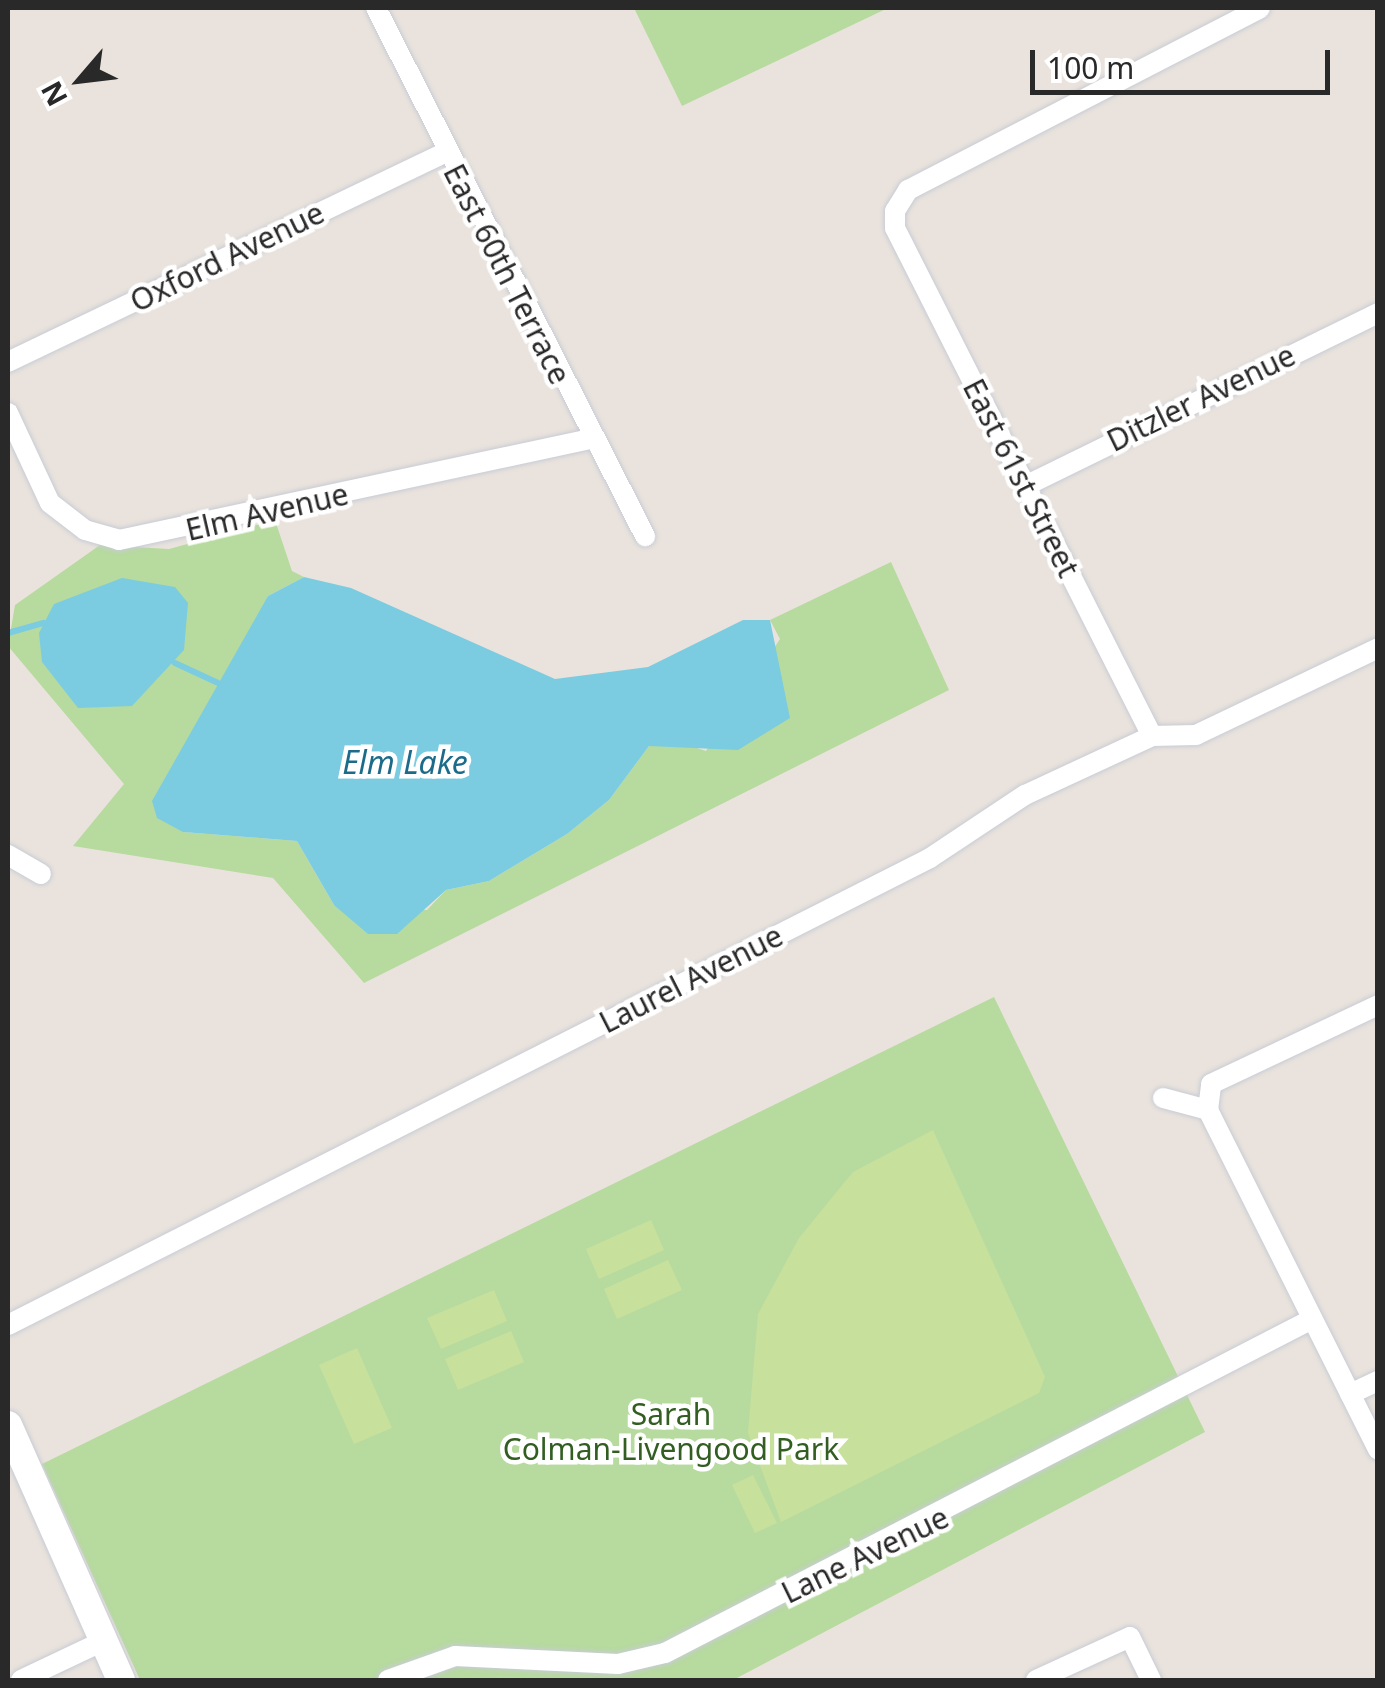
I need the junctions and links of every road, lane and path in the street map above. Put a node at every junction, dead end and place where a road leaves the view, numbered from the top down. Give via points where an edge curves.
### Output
1 (376, 8) edge
2 (1260, 8) edge
3 (446, 152) junction
4 (1378, 313) edge
5 (8, 362) edge
6 (8, 413) edge
7 (590, 439) junction
8 (1025, 486) junction
9 (644, 536) dead end
10 (1378, 648) edge
11 (1152, 736) junction
12 (8, 855) edge
13 (41, 874) dead end
14 (1378, 1005) edge
15 (1164, 1098) dead end
16 (1208, 1110) junction
17 (1312, 1319) junction
18 (8, 1325) edge
19 (1378, 1380) edge
20 (1350, 1394) junction
21 (8, 1425) edge
22 (1378, 1450) edge
23 (103, 1641) junction
24 (22, 1680) edge
25 (122, 1680) edge
26 (388, 1680) edge
27 (1036, 1680) edge
28 (1151, 1680) edge

1 - 3 street, East 60th Terrace
2 - 8 street, East 61st Street via 908,190 895,218
3 - 5 street, Oxford Avenue
3 - 7 street, East 60th Terrace
4 - 8 street, Ditzler Avenue
6 - 7 street, Elm Avenue via 50,503 85,530 120,540
7 - 9 street, East 60th Terrace
8 - 11 street, East 61st Street
10 - 11 street, Laurel Avenue via 1196,735
11 - 18 street, Laurel Avenue
12 - 13 street
14 - 16 street via 1211,1084
15 - 16 street
16 - 17 street
17 - 20 street
17 - 26 street, Lane Avenue via 665,1653 618,1664 454,1656
19 - 20 street
20 - 22 street
21 - 23 street
23 - 24 street
23 - 25 street
27 - 28 street via 1130,1637

